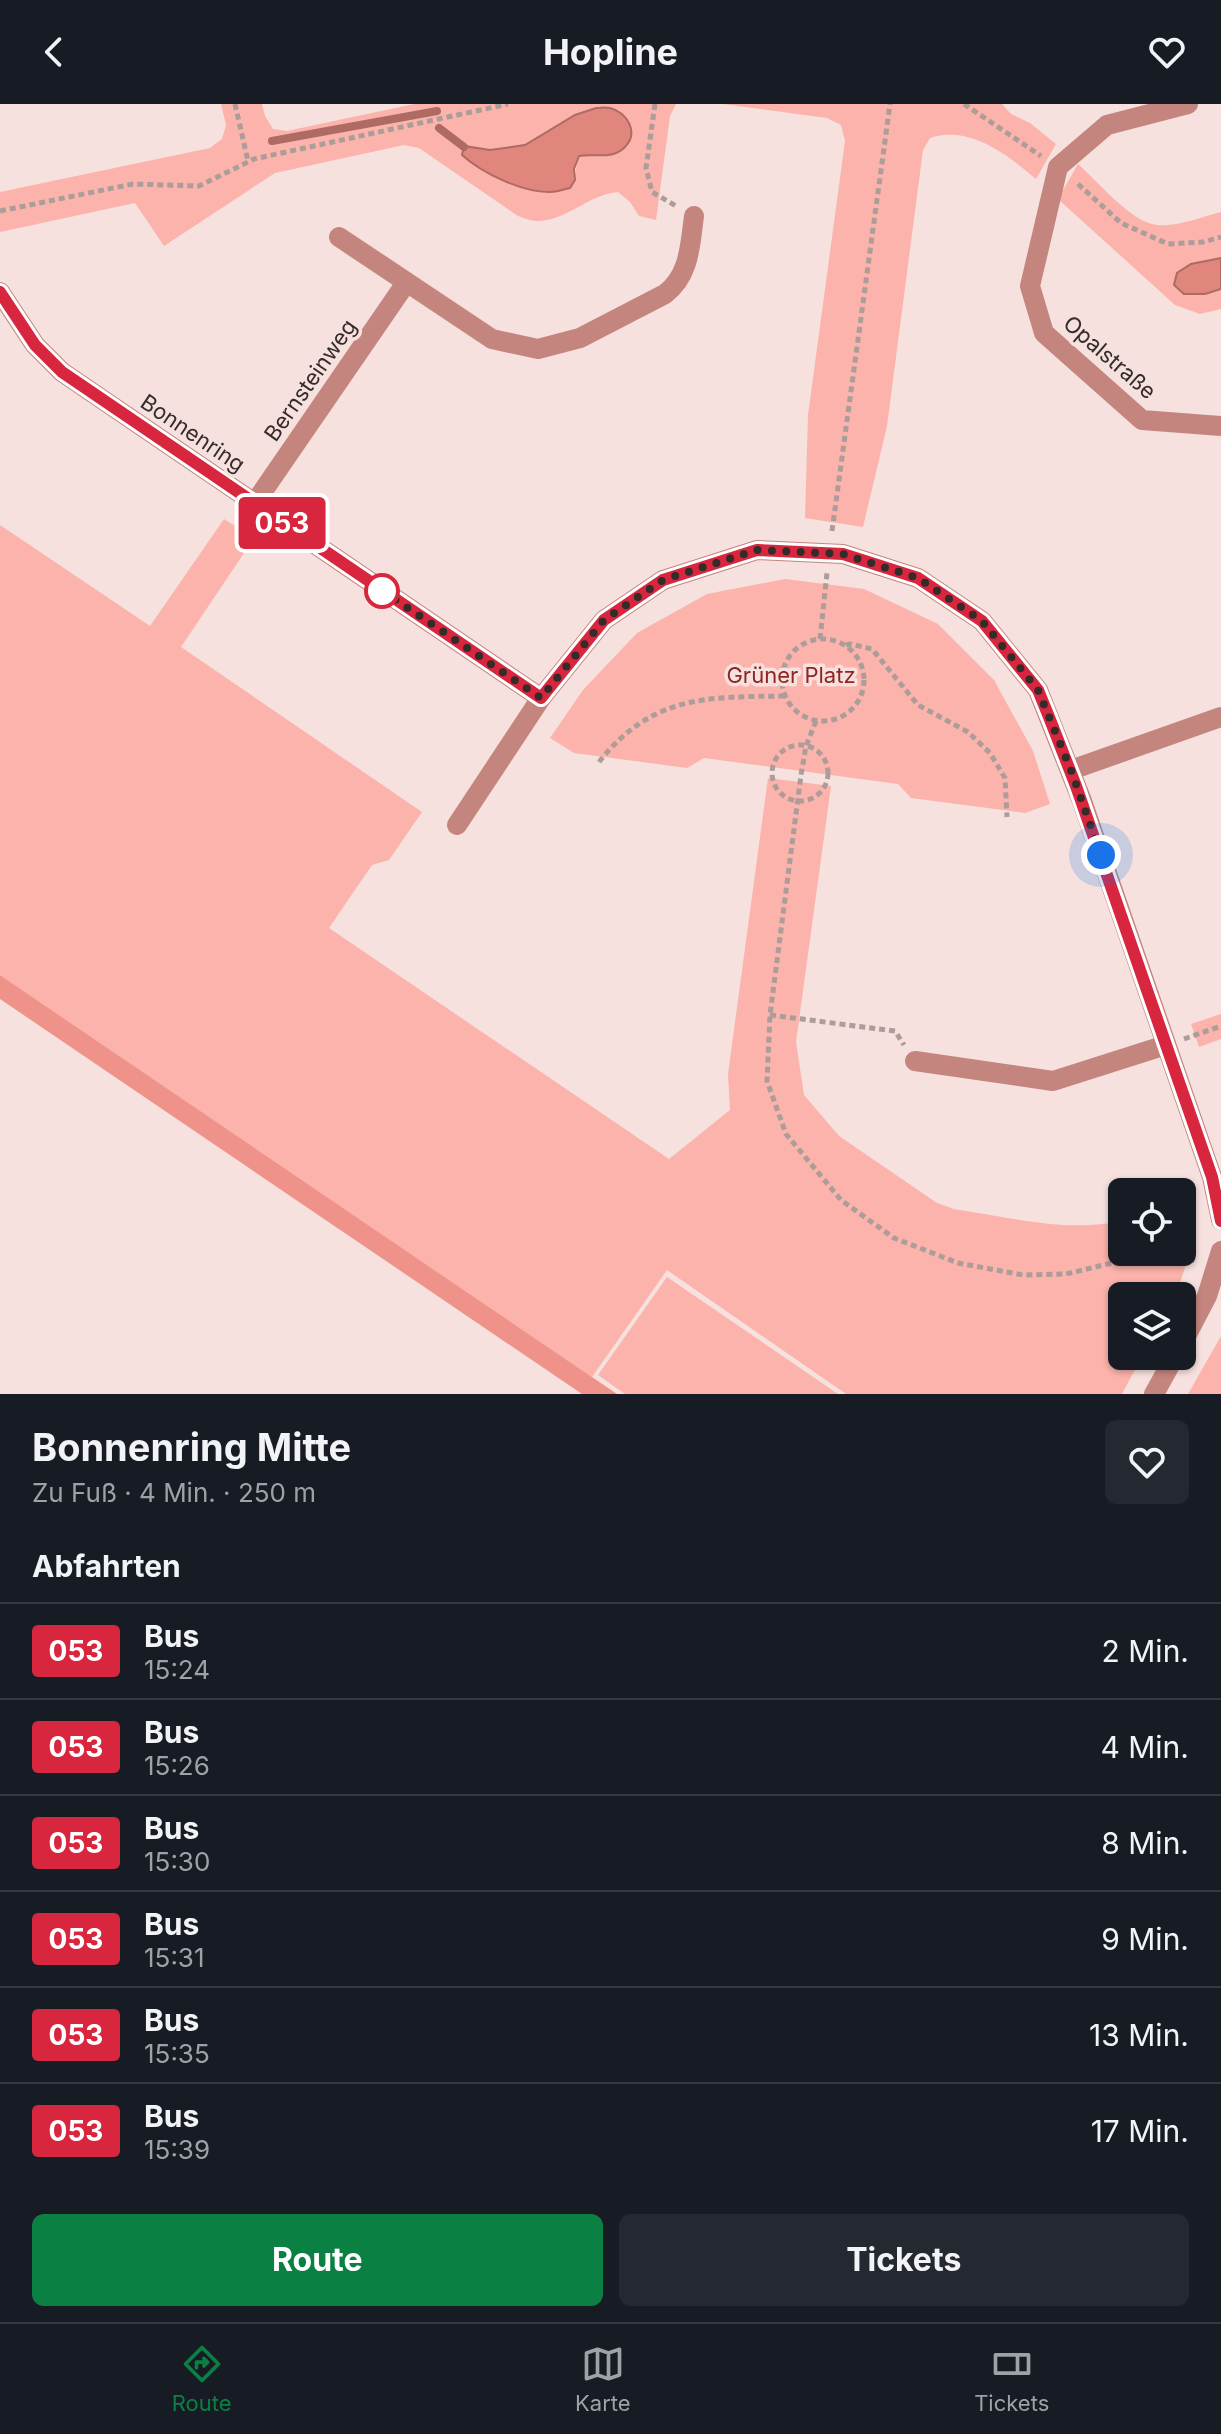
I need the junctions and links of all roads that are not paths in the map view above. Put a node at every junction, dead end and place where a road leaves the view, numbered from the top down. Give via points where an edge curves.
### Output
1 (1188, 104) edge
2 (694, 216) road end
3 (339, 237) dead end
4 (406, 283) junction
5 (0, 292) edge
6 (1221, 426) edge
7 (254, 504) junction
8 (541, 698) junction
9 (1221, 717) edge
10 (1071, 770) junction
11 (457, 825) dead end
12 (1166, 1045) junction
13 (915, 1061) road end
14 (1221, 1220) edge
15 (1219, 1260) edge
16 (1196, 1317) edge
17 (1167, 1370) edge
18 (1154, 1394) edge

1 - 6 street, Opalstraße via 1107,125 1058,167 1030,286 1044,333 1142,420
2 - 4 street via 688,261 676,286 580,338 538,349 492,339
3 - 4 street
4 - 7 street, Bernsteinweg
5 - 7 street, Bonnenring via 35,345 62,372
7 - 8 street, Bonnenring
8 - 10 street via 604,620 663,580 757,550 829,552 918,578 982,621 1038,690
8 - 11 street
9 - 10 street
10 - 12 street
12 - 13 street via 1053,1081
12 - 14 street via 1212,1177
15 - 16 street
17 - 18 street

